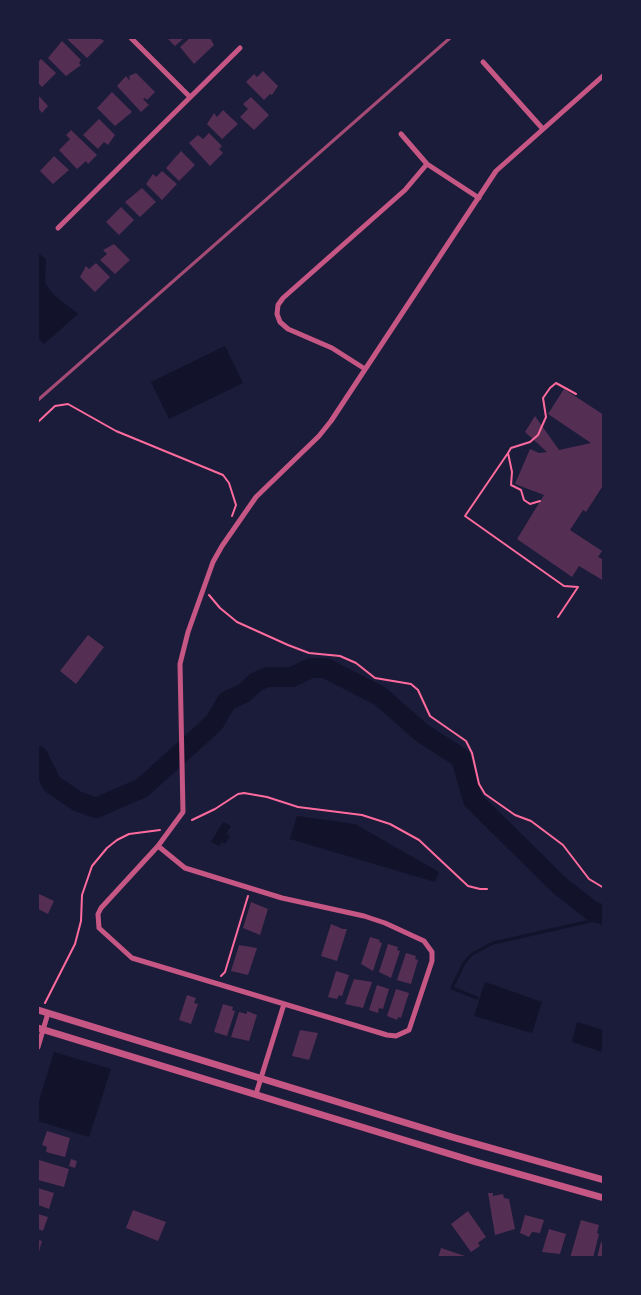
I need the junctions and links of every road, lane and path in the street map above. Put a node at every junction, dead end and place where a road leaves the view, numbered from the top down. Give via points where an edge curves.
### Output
1 (130, 38) edge
2 (240, 48) dead end
3 (483, 62) dead end
4 (604, 75) edge
5 (190, 97) junction
6 (542, 128) junction
7 (401, 134) dead end
8 (427, 164) junction
9 (479, 198) junction
10 (58, 228) dead end
11 (365, 369) junction
12 (576, 394) dead end
13 (38, 422) edge
14 (508, 453) junction
15 (540, 501) dead end
16 (231, 518) dead end
17 (205, 585) junction
18 (558, 617) dead end
19 (192, 820) dead end
20 (161, 830) dead end
21 (158, 846) junction
22 (488, 888) dead end
23 (604, 888) edge
24 (248, 895) dead end
25 (221, 976) dead end
26 (45, 1003) dead end
27 (284, 1004) junction
28 (38, 1010) edge
29 (48, 1013) junction
30 (40, 1028) edge
31 (38, 1047) edge
32 (261, 1078) junction
33 (256, 1094) junction
34 (604, 1180) edge
35 (604, 1198) edge

1 - 5 street
2 - 5 street
3 - 6 street
4 - 6 street
5 - 10 street
6 - 9 street via 507,159
7 - 8 street
8 - 9 street
8 - 11 street via 406,190 278,305 280,322 288,329 332,348
9 - 11 street
11 - 17 street via 319,436 274,477 236,523 213,562
12 - 14 path via 556,383 550,388 543,398 546,417 538,435 530,442 511,448
13 - 16 path via 55,406 68,404 116,431 224,474 236,505
14 - 15 path via 511,485 521,490 524,500 530,504
14 - 18 path via 465,516 564,586 578,588
17 - 21 street via 180,664 183,812
17 - 23 path via 210,597 237,622 308,653 340,656 356,662 375,678 411,684 418,690 430,716 466,741 485,794 515,815 531,821 563,845 589,879
19 - 22 path via 244,793 298,806 362,815 390,824 419,840 468,886
20 - 26 path via 129,834 117,840 92,866 82,895 81,921 75,944
21 - 27 street via 101,908 98,928 132,958
21 - 27 street via 185,868 282,898 371,918 430,946 432,961 412,1024 404,1034 396,1036
24 - 25 path via 225,972
27 - 32 street
28 - 29 street
29 - 30 street
29 - 32 street
30 - 31 street
30 - 33 street
32 - 33 street
32 - 34 street
33 - 35 street via 484,1165

